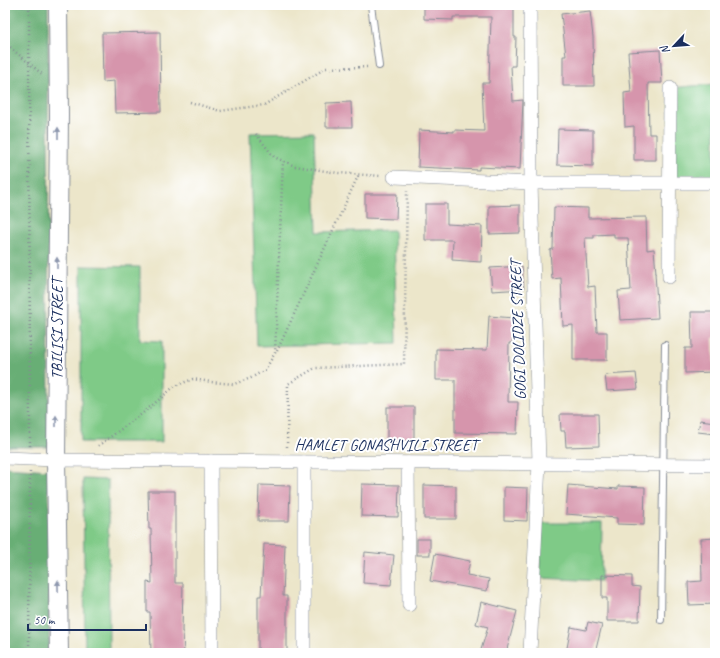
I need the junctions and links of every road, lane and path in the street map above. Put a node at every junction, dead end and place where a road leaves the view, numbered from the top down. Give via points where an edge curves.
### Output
1 (29, 5) edge
2 (58, 5) edge
3 (372, 5) edge
4 (530, 5) edge
5 (5, 41) edge
6 (29, 63) junction
7 (379, 66) joint
8 (58, 88) junction
9 (670, 88) dead end
10 (190, 102) dead end
11 (256, 134) dead end
12 (283, 161) junction
13 (359, 174) junction
14 (394, 177) joint
15 (407, 177) junction
16 (531, 183) junction
17 (670, 183) junction
18 (715, 183) edge
19 (669, 277) dead end
20 (665, 345) dead end
21 (276, 353) junction
22 (5, 458) edge
23 (30, 459) junction
24 (56, 460) junction
25 (78, 461) junction
26 (211, 461) junction
27 (287, 462) junction
28 (304, 462) junction
29 (408, 463) junction
30 (539, 463) junction
31 (663, 464) junction
32 (715, 464) edge
33 (409, 605) dead end
34 (661, 620) dead end
35 (29, 653) edge
36 (59, 653) edge
37 (212, 653) edge
38 (304, 653) edge
39 (530, 653) edge

1 - 6 path
2 - 8 main road, TBILISI STREET
3 - 7 lane
4 - 16 street, GOGI DOLIDZE STREET
5 - 6 path
6 - 8 path
6 - 23 path
7 - 10 path via 326,68 264,105 220,110
24 -> 8 main road, TBILISI STREET
9 - 17 street
11 - 12 path via 274,157
12 - 13 path via 295,166
12 - 21 path
13 - 14 path
13 - 21 path
14 - 15 street
15 - 16 street
15 - 27 path via 404,364 315,368 288,384
16 - 17 street
16 - 30 street, GOGI DOLIDZE STREET
17 - 18 street
17 - 19 street
20 - 31 lane
21 - 25 path via 265,370 234,384 193,379 175,386
22 - 23 street, HAMLET GONASHVILI STREET
23 - 24 street, HAMLET GONASHVILI STREET
23 - 35 path
24 - 25 street, HAMLET GONASHVILI STREET
36 -> 24 main road, TBILISI STREET
25 - 26 street, HAMLET GONASHVILI STREET
26 - 27 street, HAMLET GONASHVILI STREET
26 - 37 street
27 - 28 street, HAMLET GONASHVILI STREET
28 - 29 street, HAMLET GONASHVILI STREET
28 - 38 street
29 - 30 street, HAMLET GONASHVILI STREET
29 - 33 street
30 - 31 street, HAMLET GONASHVILI STREET
30 - 39 street, GOGI DOLIDZE STREET
31 - 32 street, HAMLET GONASHVILI STREET
31 - 34 lane

